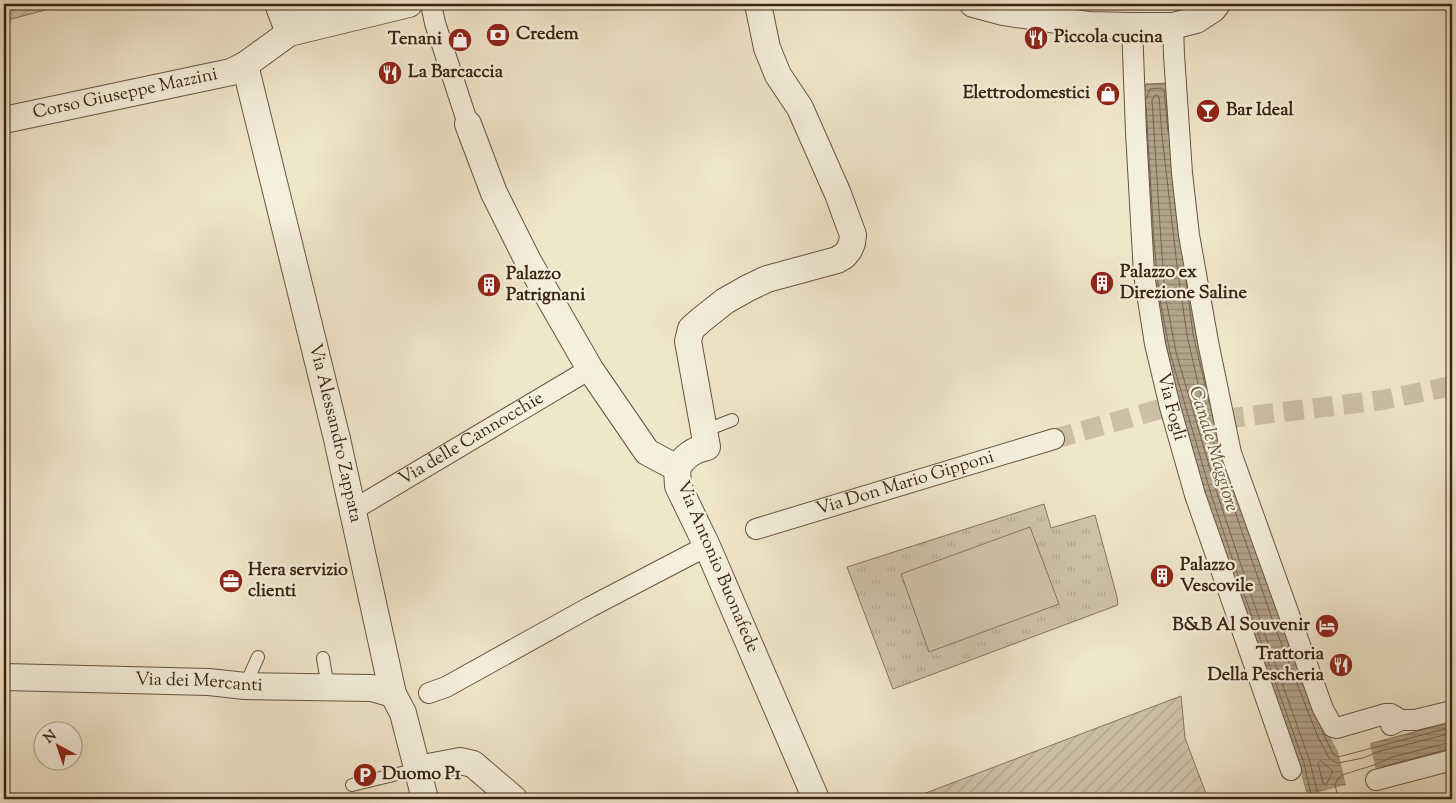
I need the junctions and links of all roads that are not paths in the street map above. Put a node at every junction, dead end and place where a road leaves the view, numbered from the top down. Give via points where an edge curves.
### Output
1 (278, 4) edge
2 (286, 4) edge
3 (323, 4) edge
4 (409, 4) edge
5 (431, 4) edge
6 (758, 4) edge
7 (973, 4) edge
8 (1217, 4) edge
9 (1163, 19) edge
10 (1132, 26) junction
11 (289, 33) junction
12 (245, 65) junction
13 (4, 120) edge
14 (468, 124) joint
15 (590, 369) junction
16 (732, 420) dead end
17 (704, 431) junction
18 (1054, 440) tunnel mouth
19 (677, 468) junction
20 (353, 510) junction
21 (756, 528) dead end
22 (707, 546) junction
23 (258, 657) dead end
24 (323, 658) dead end
25 (4, 677) edge
26 (245, 686) junction
27 (328, 688) junction
28 (429, 693) dead end
29 (393, 694) junction
30 (1452, 711) edge
31 (1452, 760) edge
32 (418, 768) junction
33 (1291, 770) dead end
34 (1376, 780) dead end
35 (352, 785) dead end
36 (425, 799) edge
37 (514, 799) edge
38 (816, 799) edge

1 - 11 street
2 - 3 street via 289,12
4 - 11 street
5 - 14 street, Via Antonio Buonafede
6 - 17 street via 767,48 778,75 800,108 838,194 853,235 852,243 844,256 837,260 767,279 748,288 725,301 691,329 688,341
7 - 10 street via 1089,26
8 - 9 street via 1196,20
9 - 10 street
9 - 30 street via 1174,55 1189,235 1231,453 1323,709 1333,727 1337,728 1385,714 1391,714 1394,723
10 - 33 street, Via Fogli via 1144,274 1167,408
11 - 12 street, Corso Giuseppe Mazzini
12 - 13 street, Corso Giuseppe Mazzini via 231,72
12 - 20 street, Via Alessandro Zappata
14 - 15 street, Via Antonio Buonafede via 494,193
15 - 19 street, Via Antonio Buonafede via 647,452
15 - 20 street, Via delle Cannocchie
16 - 17 lane
17 - 19 street via 707,447 696,449
18 - 21 street, Via Don Mario Gipponi
19 - 22 street, Via Antonio Buonafede via 678,486
20 - 29 street, Via Alessandro Zappata
22 - 28 street via 446,687
22 - 38 street, Via Antonio Buonafede
23 - 26 lane
24 - 27 lane
25 - 26 street, Via dei Mercanti via 210,682
26 - 27 street, Via dei Mercanti
27 - 29 street, Via dei Mercanti via 372,688
29 - 32 street, Via Alessandro Zappata via 404,713
31 - 34 street
32 - 35 lane
32 - 36 street, Via Alessandro Zappata
32 - 37 street via 460,761 473,764

